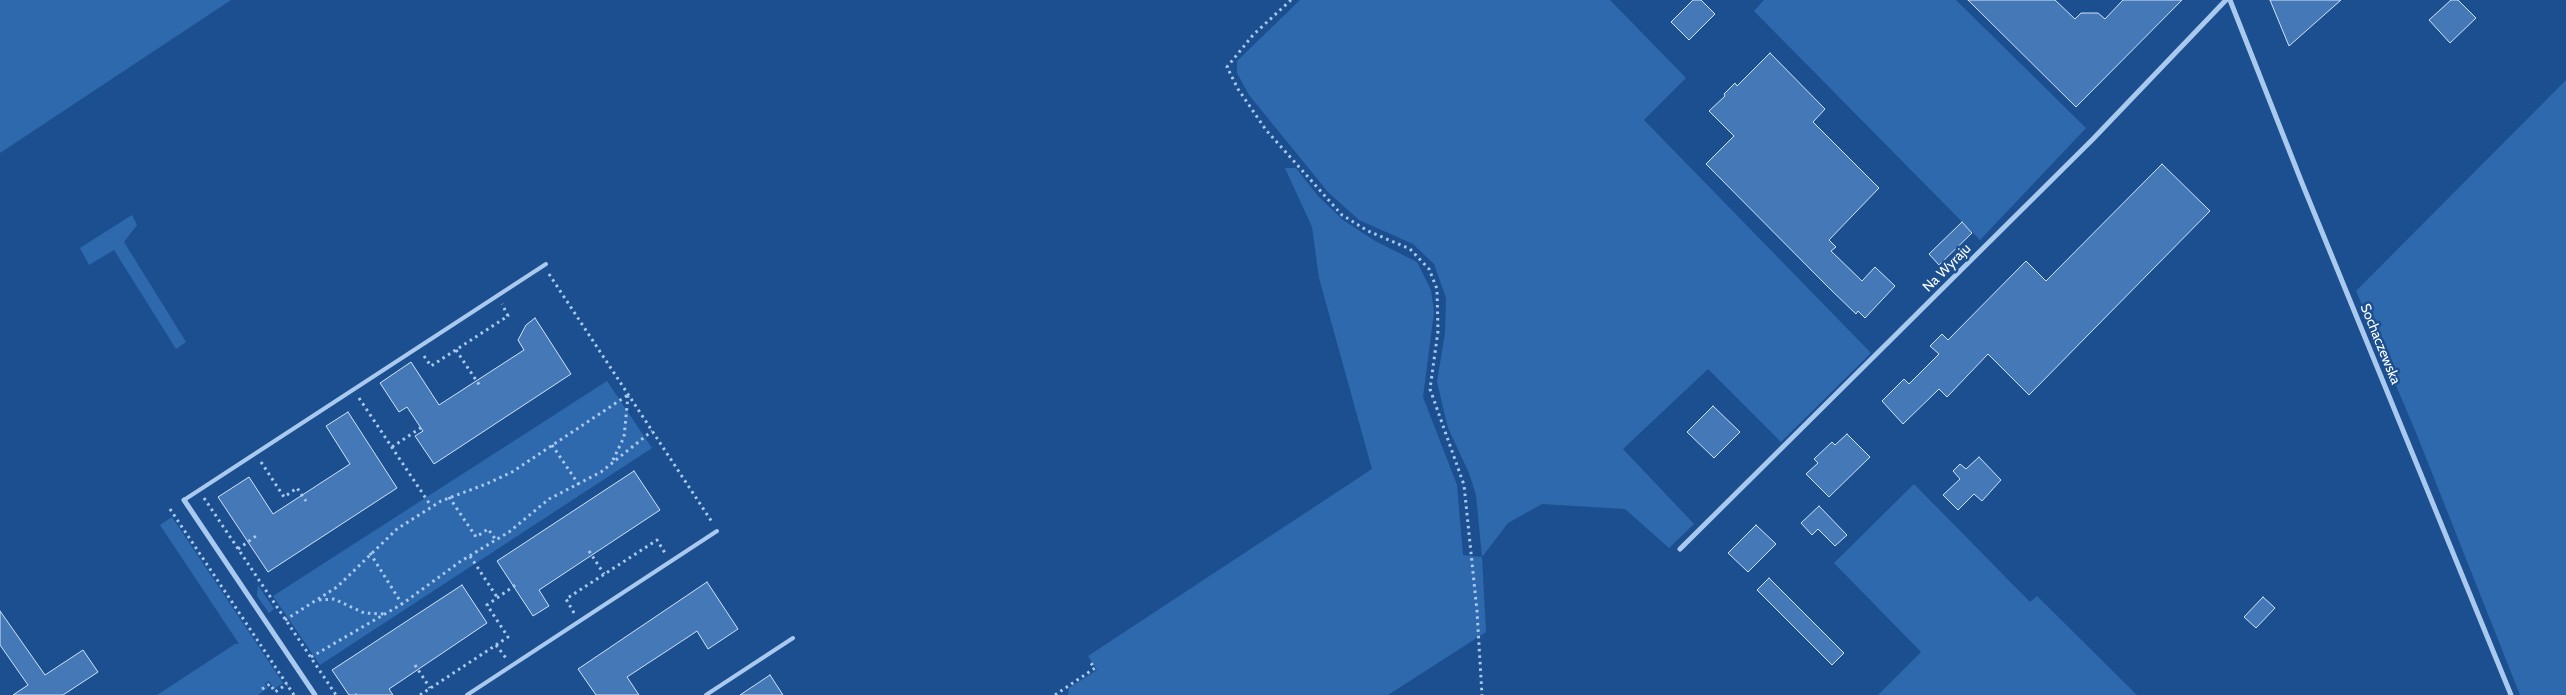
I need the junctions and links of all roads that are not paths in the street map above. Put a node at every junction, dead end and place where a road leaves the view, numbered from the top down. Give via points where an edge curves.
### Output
1 (2226, 0) edge
2 (2230, 0) edge
3 (544, 265) road end
4 (184, 500) joint
5 (717, 531) road end
6 (1680, 549) dead end
7 (793, 638) dead end
8 (315, 695) edge
9 (467, 695) edge
10 (706, 695) edge
11 (2511, 695) edge

1 - 6 street, Na Wyraju via 2093,139
2 - 11 street, Sochaczewska
3 - 4 lane
4 - 8 street
5 - 9 lane
7 - 10 lane

